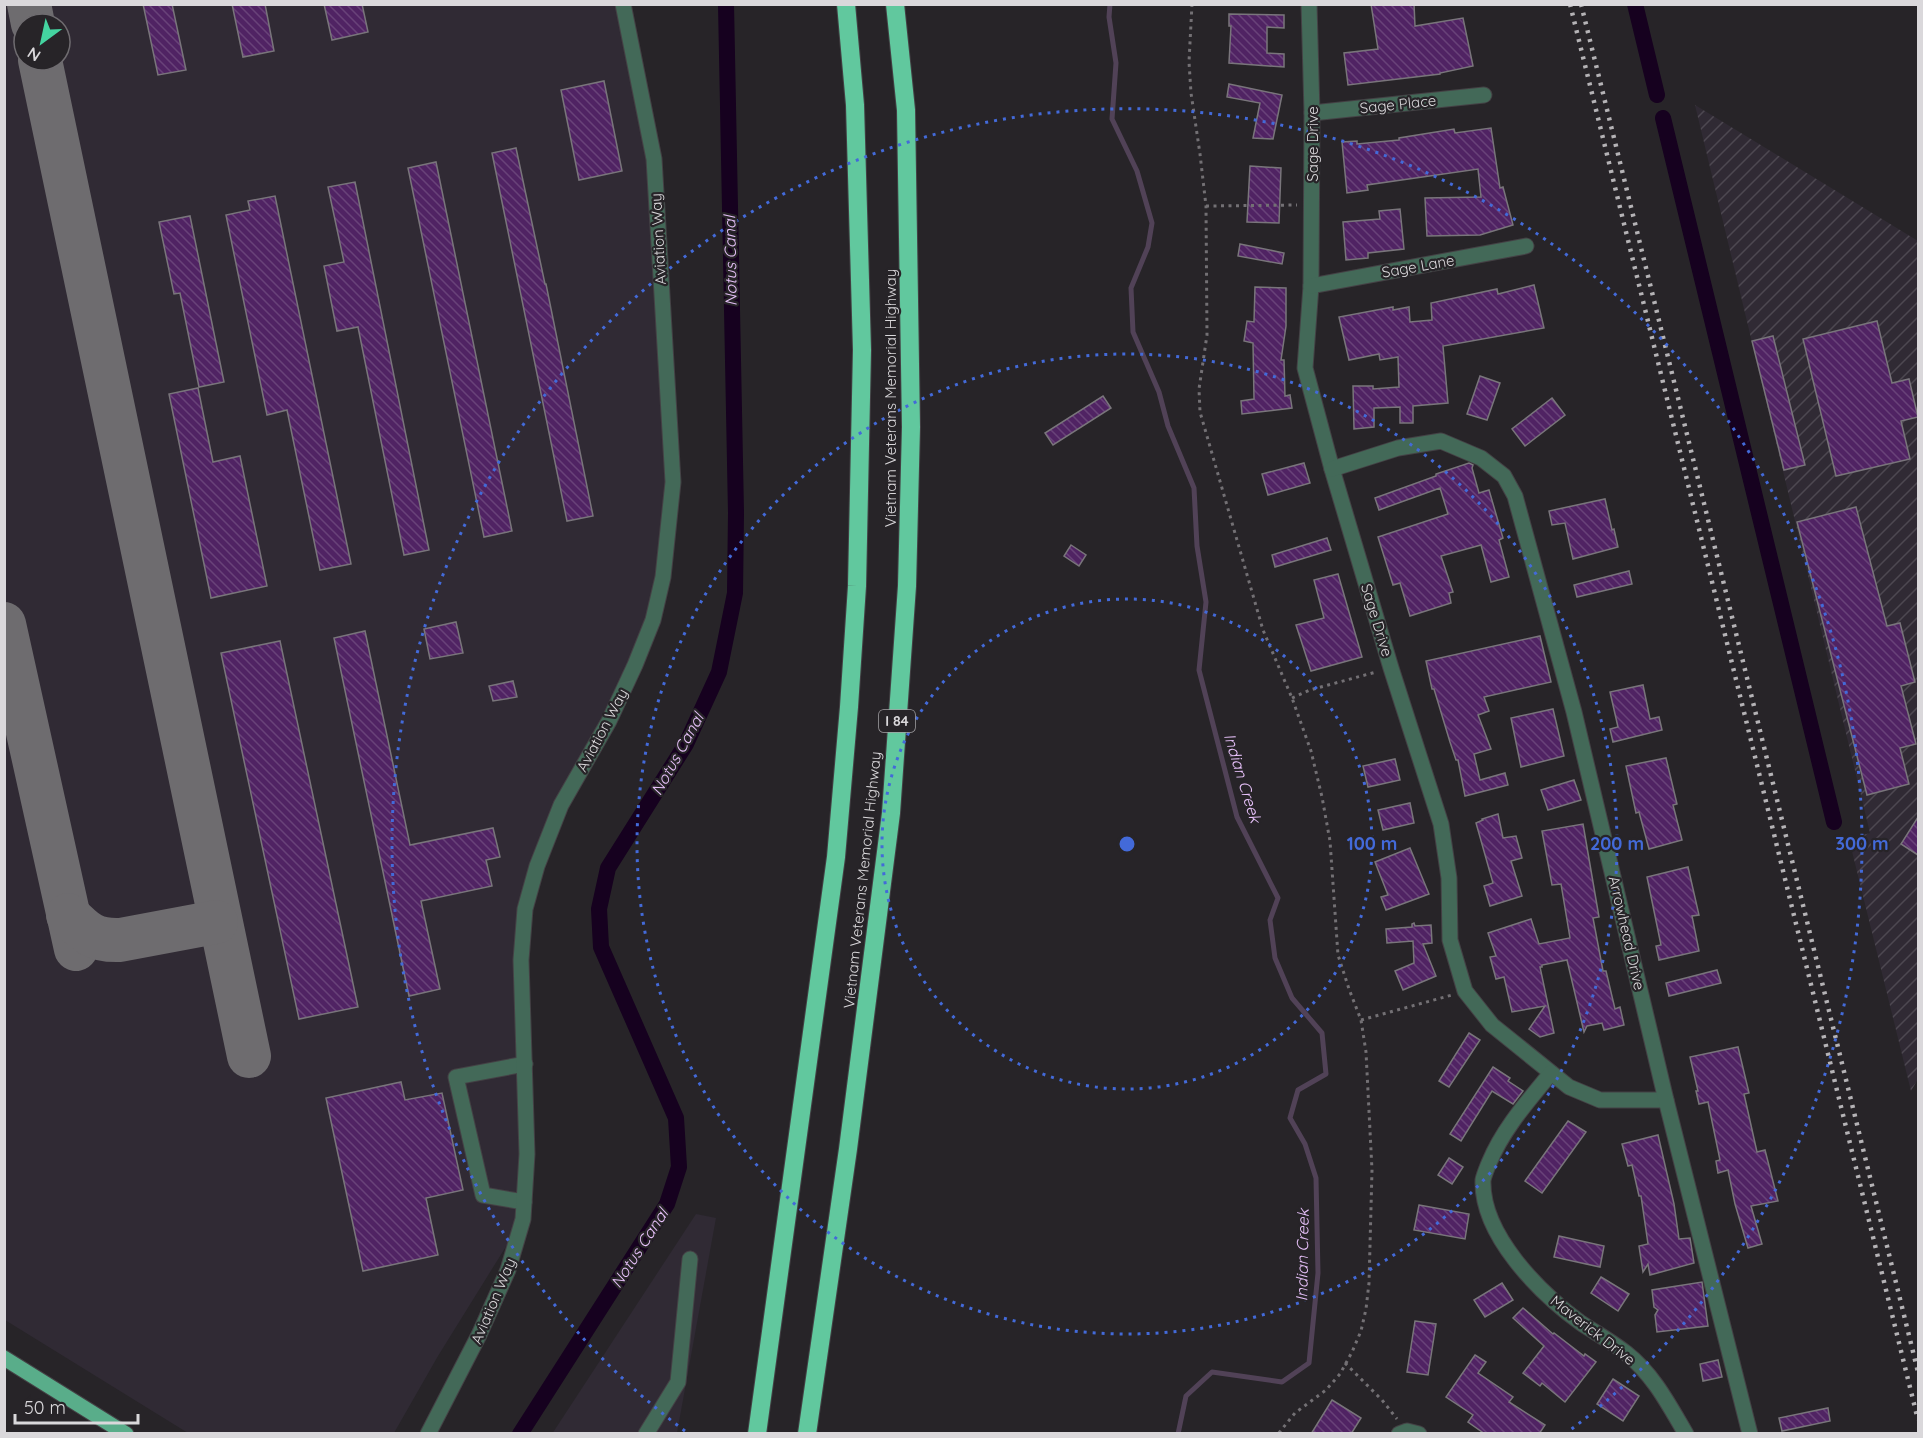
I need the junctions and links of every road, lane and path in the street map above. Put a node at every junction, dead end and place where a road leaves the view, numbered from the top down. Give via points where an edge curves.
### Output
1 (623, 4) edge
2 (846, 4) edge
3 (895, 4) edge
4 (1192, 4) edge
5 (1309, 4) edge
6 (1484, 95) dead end
7 (1312, 113) junction
8 (1311, 205) junction
9 (1206, 206) junction
10 (1526, 246) dead end
11 (1311, 286) junction
12 (1332, 469) junction
13 (1391, 668) junction
14 (1292, 698) junction
15 (1465, 991) junction
16 (1361, 1020) junction
17 (525, 1064) junction
18 (1551, 1073) junction
19 (1666, 1100) junction
20 (524, 1202) junction
21 (690, 1259) dead end
22 (4, 1358) edge
23 (1345, 1363) junction
24 (1408, 1433) edge
25 (126, 1434) edge
26 (428, 1434) edge
27 (646, 1434) edge
28 (757, 1434) edge
29 (807, 1434) edge
30 (1278, 1434) edge
31 (1686, 1434) edge
32 (1750, 1434) edge

1 - 17 street, Aviation Way via 654,159 673,482 663,577 653,620 609,721 561,805 525,909 521,960
2 - 28 highway via 855,105 862,350 857,586 836,857
3 - 29 highway, Vietnam Veterans Memorial Highway / I 84 via 906,110 911,427 907,586 891,813
4 - 9 path via 1190,82
5 - 7 street, Sage Drive
6 - 7 street, Sage Place
7 - 8 street, Sage Drive
8 - 9 path
8 - 11 street, Sage Drive
9 - 14 path via 1208,335 1199,389 1200,412 1263,630
10 - 11 street, Sage Lane
11 - 12 street, Sage Drive via 1305,368
12 - 13 street, Sage Drive
12 - 19 street, Arrowhead Drive via 1398,448 1441,441 1481,458 1504,476 1515,496 1574,712
13 - 14 path
13 - 15 street, Sage Drive via 1441,824 1449,878 1450,940
14 - 16 path via 1311,751 1330,841 1338,955
15 - 16 path
15 - 18 street, Sage Drive via 1492,1025
16 - 23 path via 1372,1170 1369,1283 1361,1331
17 - 20 street, Aviation Way
17 - 20 street via 456,1077 483,1195
18 - 19 street, Sage Drive via 1569,1087 1600,1100
18 - 31 street, Maverick Drive via 1495,1150 1483,1179 1487,1212 1507,1248 1539,1287 1580,1322 1628,1354 1659,1387
19 - 32 street, Arrowhead Drive
20 - 26 street, Aviation Way via 508,1270
21 - 27 street via 678,1382
22 - 25 main road
23 - 24 path
23 - 30 path via 1326,1390 1295,1413

